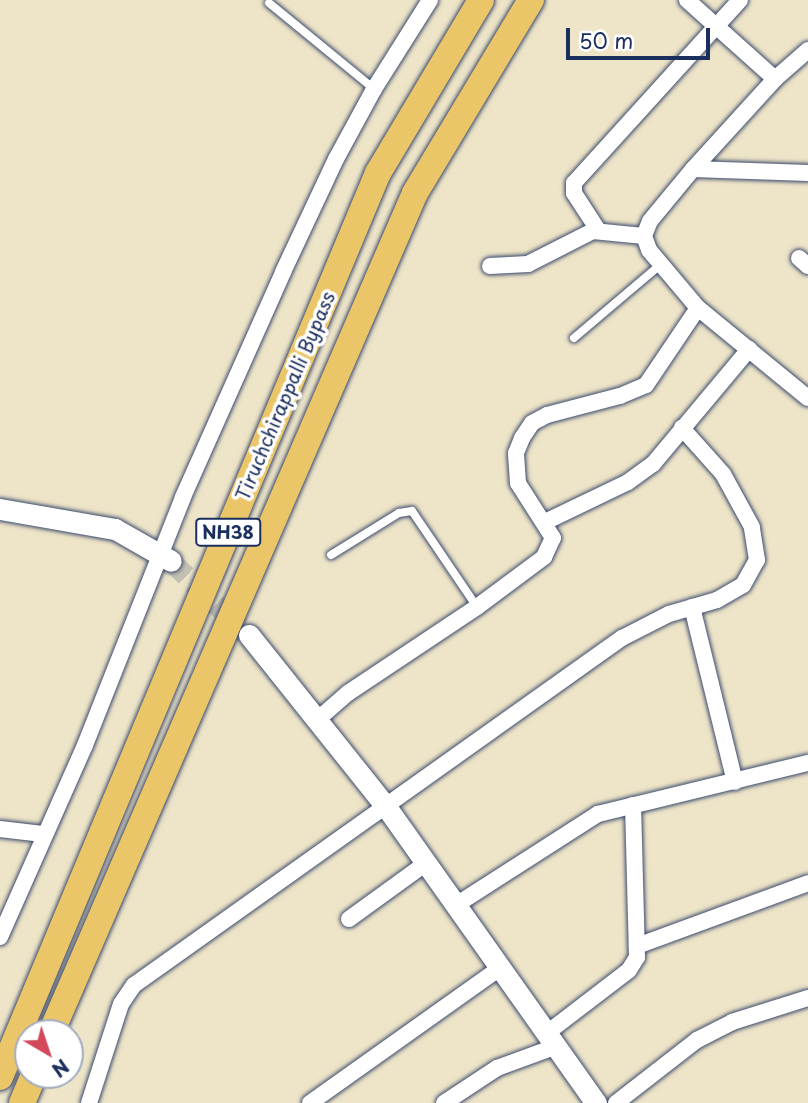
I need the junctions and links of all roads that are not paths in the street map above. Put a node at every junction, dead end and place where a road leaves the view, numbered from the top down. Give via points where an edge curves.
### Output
1 (430, 0) edge
2 (481, 0) edge
3 (531, 0) edge
4 (687, 0) edge
5 (740, 0) edge
6 (269, 3) dead end
7 (716, 26) junction
8 (808, 50) edge
9 (775, 79) junction
10 (374, 89) junction
11 (694, 169) junction
12 (808, 173) edge
13 (598, 230) junction
14 (644, 236) junction
15 (660, 265) junction
16 (490, 266) dead end
17 (698, 308) junction
18 (574, 338) dead end
19 (749, 349) junction
20 (808, 398) edge
21 (682, 428) junction
22 (0, 509) edge
23 (545, 522) junction
24 (331, 555) dead end
25 (165, 558) junction
26 (477, 607) junction
27 (692, 607) junction
28 (249, 635) tunnel mouth
29 (317, 720) junction
30 (808, 763) edge
31 (735, 782) junction
32 (633, 805) junction
33 (387, 808) junction
34 (0, 829) edge
35 (43, 834) junction
36 (426, 863) junction
37 (808, 883) edge
38 (456, 905) junction
39 (349, 919) dead end
40 (0, 937) edge
41 (638, 946) junction
42 (500, 968) junction
43 (808, 998) edge
44 (57, 1019) edge
45 (552, 1040) junction
46 (0, 1077) edge
47 (89, 1103) edge
48 (310, 1103) edge
49 (445, 1103) edge
50 (596, 1103) edge
51 (616, 1103) edge

1 - 10 street
2 - 46 highway, Tiruchchirappalli Bypass / NH38 via 378,173
3 - 44 highway, Tiruchchirappalli Bypass / NH38 via 415,193
4 - 7 street
5 - 7 street
6 - 10 lane
7 - 9 street
7 - 13 street via 574,183 574,193
8 - 9 street
9 - 11 street
10 - 25 street via 289,260
11 - 12 street
11 - 14 street via 650,221
13 - 14 street
13 - 16 street via 528,264
14 - 15 street
15 - 17 street
15 - 18 lane
17 - 19 street
17 - 23 street via 646,385 532,423 522,438 518,483
19 - 20 street
19 - 21 street
21 - 23 street via 653,464 628,482
21 - 27 street via 723,474 740,502 757,552 743,585
22 - 25 street via 116,529
23 - 26 street via 553,538 544,557
24 - 26 lane via 399,513 412,511
25 - 35 street
26 - 29 street via 348,693
27 - 31 street
27 - 33 street via 622,638
28 - 29 street
29 - 33 street
30 - 31 street
31 - 32 street
32 - 38 street via 598,814
32 - 41 street
33 - 36 street
33 - 47 street via 134,985 121,1004
34 - 35 street
35 - 40 street
36 - 38 street
36 - 39 street
37 - 41 street
38 - 42 street
41 - 45 street via 629,970
42 - 45 street
42 - 48 street
43 - 51 street via 709,1034
45 - 49 street via 497,1068
45 - 50 street

